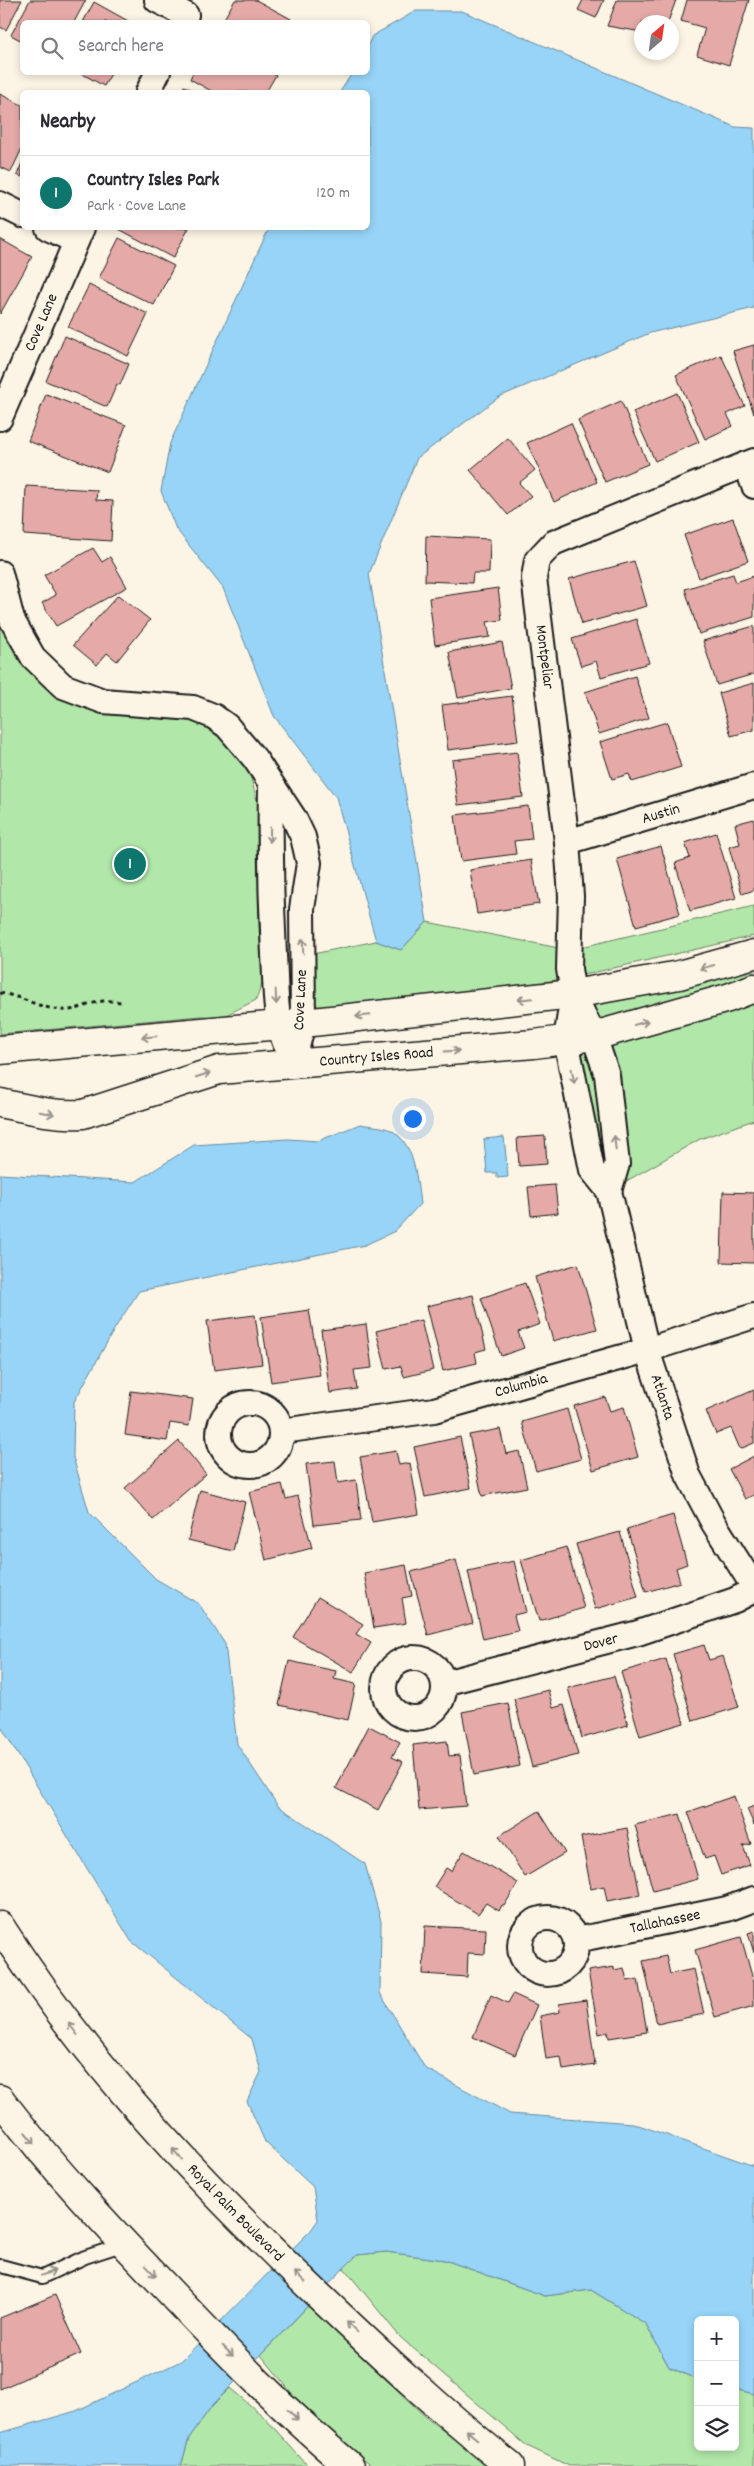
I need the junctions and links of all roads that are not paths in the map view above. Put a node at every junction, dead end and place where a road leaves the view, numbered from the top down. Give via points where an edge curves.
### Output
1 (157, 0) edge
2 (187, 13) edge
3 (156, 75) edge
4 (149, 90) edge
5 (0, 204) edge
6 (20, 214) edge
7 (58, 230) edge
8 (79, 234) edge
9 (0, 418) edge
10 (750, 462) edge
11 (754, 486) edge
12 (0, 573) edge
13 (271, 786) junction
14 (754, 786) edge
15 (567, 842) junction
16 (754, 954) edge
17 (754, 988) edge
18 (573, 994) junction
19 (291, 1024) junction
20 (594, 1036) junction
21 (566, 1040) junction
22 (0, 1050) edge
23 (293, 1063) junction
24 (0, 1103) edge
25 (609, 1191) junction
26 (754, 1316) edge
27 (647, 1350) junction
28 (282, 1431) dead end
29 (754, 1589) edge
30 (444, 1683) dead end
31 (754, 1899) edge
32 (0, 1926) edge
33 (576, 1940) dead end
34 (0, 2099) edge
35 (125, 2244) junction
36 (0, 2266) edge
37 (350, 2466) edge
38 (510, 2466) edge

1 - 2 street
3 - 4 street
5 - 6 street
7 - 8 street
8 - 9 street, Cove Lane
10 - 11 street
10 - 15 street, Montpeliar via 554,543 537,560 534,578
12 - 13 street, Cove Lane via 12,620 33,657 63,686 103,701 193,708 213,716 242,743
13 -> 19 street, Cove Lane via 270,861
19 -> 13 street, Cove Lane via 309,863 303,837 294,818
14 - 15 street, Austin
15 - 18 street, Montpeliar via 571,896 569,969
16 -> 18 street via 679,975
20 -> 17 street, Country Isles Road
18 -> 19 street
18 - 20 street, Atlanta
18 - 21 street, Atlanta
19 -> 22 street
19 - 23 street, Cove Lane
20 - 21 street, Country Isles Road
25 -> 20 street, Atlanta via 617,1164 615,1142 607,1075
23 -> 21 street, Country Isles Road
21 -> 25 street, Atlanta via 592,1170
24 -> 23 street, Country Isles Road via 46,1114 83,1114 218,1070
25 - 27 street, Atlanta
26 - 27 street, Columbia
27 - 28 street, Columbia via 434,1410
27 - 29 street, Atlanta via 688,1475
29 - 30 street, Dover via 735,1600 638,1633
31 - 33 street, Tallahassee via 727,1909
38 -> 32 street, Royal Palm Boulevard via 431,2400 205,2184 102,2068 55,2007
34 -> 35 street via 66,2180
36 -> 35 lane via 42,2277 85,2257
35 -> 37 street via 198,2322 318,2440

